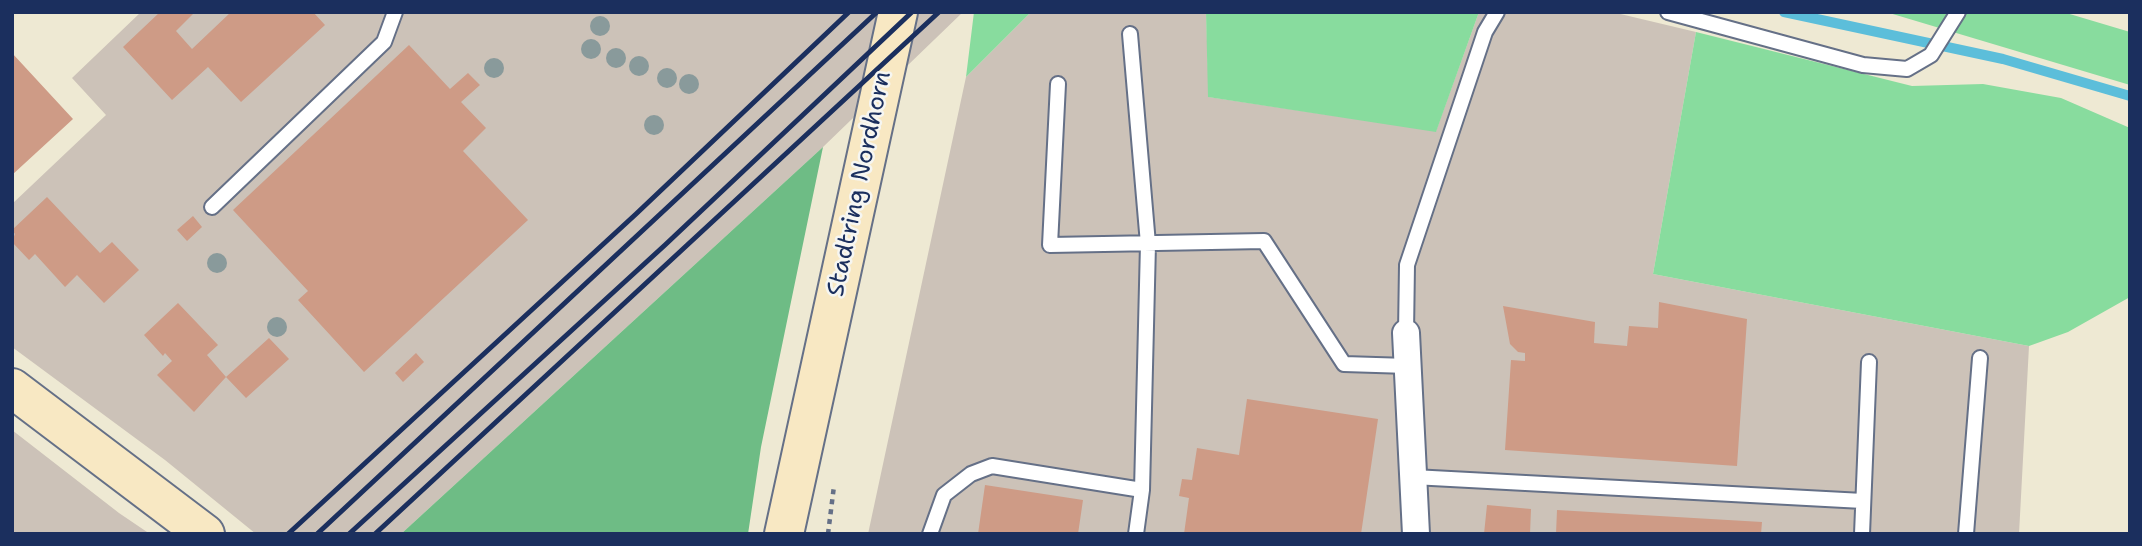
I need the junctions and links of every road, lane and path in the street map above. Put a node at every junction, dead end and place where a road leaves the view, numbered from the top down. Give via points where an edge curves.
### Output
1 (396, 12) edge
2 (898, 12) edge
3 (1497, 12) edge
4 (1668, 12) edge
5 (1958, 12) edge
6 (1130, 34) dead end
7 (1058, 84) dead end
8 (212, 207) dead end
9 (1148, 244) junction
10 (1406, 333) joint
11 (824, 356) junction
12 (1980, 359) dead end
13 (1869, 362) dead end
14 (1408, 366) junction
15 (12, 388) edge
16 (1413, 477) junction
17 (1142, 490) junction
18 (1863, 501) junction
19 (205, 534) edge
20 (784, 534) edge
21 (808, 534) edge
22 (930, 534) edge
23 (1136, 534) edge
24 (1416, 534) edge
25 (1862, 534) edge
26 (1966, 534) edge

1 - 8 lane via 384,42
2 - 11 main road, Stadtring Nordhorn
3 - 10 lane via 1485,32 1407,265
4 - 5 lane via 1863,65 1907,69 1931,55
6 - 9 lane
7 - 9 lane via 1050,244
9 - 14 lane via 1264,241 1344,364
9 - 17 lane
10 - 14 street
11 - 20 main road, Stadtring Nordhorn
11 - 21 main road, Stadtring Nordhorn via 824,401
12 - 26 lane
13 - 18 lane
14 - 16 street
15 - 19 main road
16 - 18 lane
16 - 24 street
17 - 22 lane via 992,467 971,474 944,495
17 - 23 lane
18 - 25 lane

